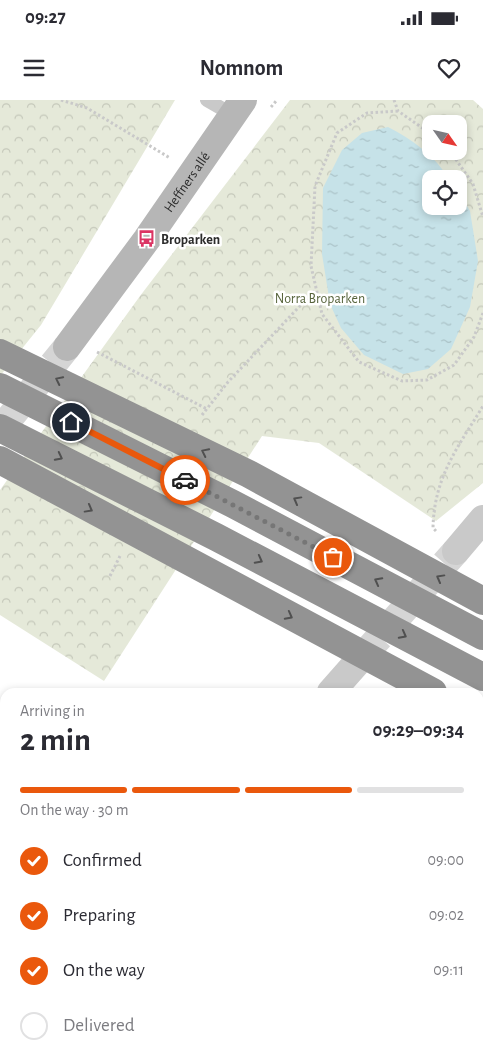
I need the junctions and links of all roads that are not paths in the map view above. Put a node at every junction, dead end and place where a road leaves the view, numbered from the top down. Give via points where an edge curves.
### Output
1 (207, 100) edge
2 (238, 107) edge
3 (78, 344) tunnel mouth
4 (0, 353) edge
5 (0, 387) edge
6 (0, 428) edge
7 (0, 460) edge
8 (483, 519) edge
9 (456, 551) tunnel mouth
10 (483, 601) edge
11 (483, 636) edge
12 (361, 658) tunnel mouth
13 (483, 677) edge
14 (335, 688) edge
15 (426, 688) edge

1 - 2 lane
2 - 3 street, Heffners allé
10 -> 4 highway, bridge via 249,474
11 -> 5 highway, bridge via 233,504
6 -> 13 highway, bridge
7 -> 15 highway, bridge
8 - 9 street
12 - 14 street

